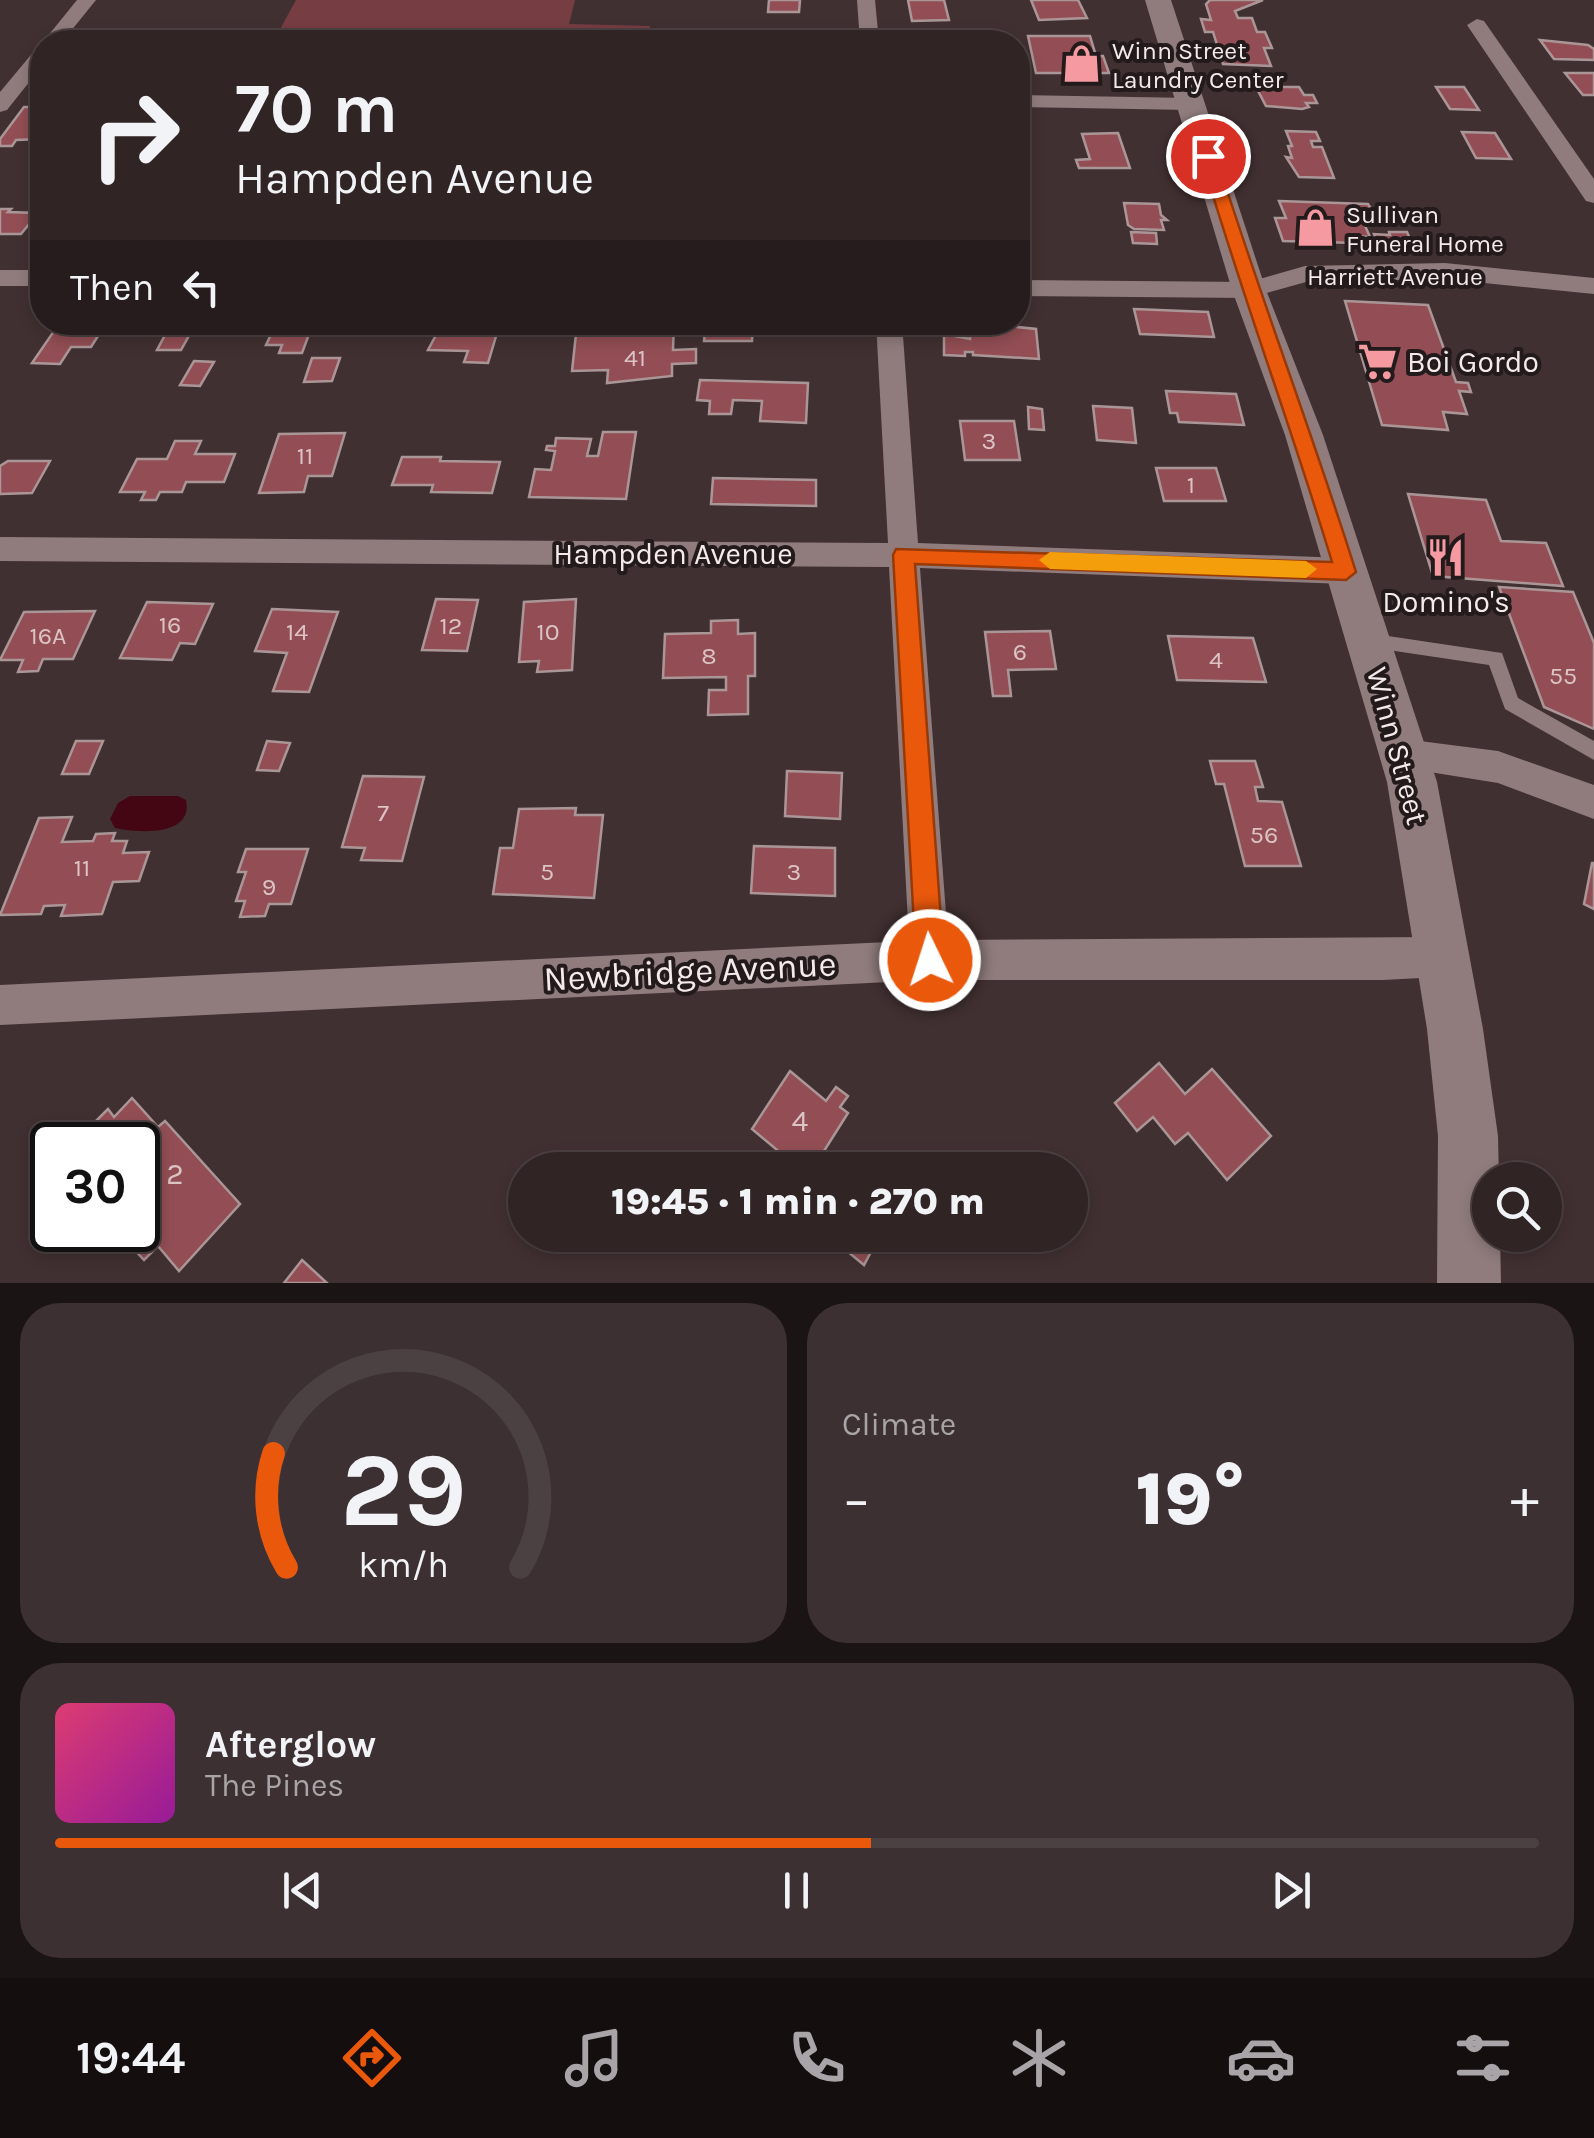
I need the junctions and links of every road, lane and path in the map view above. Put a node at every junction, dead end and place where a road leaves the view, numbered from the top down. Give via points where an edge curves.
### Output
1 (86, 0) edge
2 (866, 0) edge
3 (1158, 0) edge
4 (1477, 25) dead end
5 (62, 30) edge
6 (869, 30) edge
7 (30, 66) edge
8 (7, 89) edge
9 (1030, 101) edge
10 (1191, 104) junction
11 (0, 106) edge
12 (1594, 196) edge
13 (0, 278) edge
14 (30, 278) edge
15 (1594, 286) edge
16 (1030, 288) edge
17 (1249, 290) junction
18 (890, 335) edge
19 (0, 549) edge
20 (904, 555) junction
21 (1346, 572) junction
22 (1368, 640) junction
23 (1594, 750) edge
24 (1404, 755) junction
25 (1594, 802) edge
26 (1441, 957) junction
27 (930, 960) junction
28 (0, 1005) edge
29 (1469, 1283) edge

1 - 5 street
2 - 6 street
3 - 10 main road, Winn Street
4 - 12 street
7 - 8 street
8 - 11 street
9 - 10 street
10 - 17 main road, Winn Street
13 - 14 street
15 - 17 street, Harriett Avenue via 1445,271 1305,274
16 - 17 street, Harriett Avenue
17 - 21 main road, Winn Street
18 - 20 street
19 - 20 street, Hampden Avenue
20 - 21 street, Hampden Avenue
20 - 27 street
21 - 22 main road, Winn Street
22 - 23 lane via 1496,658 1512,703
22 - 24 main road, Winn Street
24 - 25 street via 1498,767
24 - 26 main road, Winn Street
26 - 27 street, Newbridge Avenue
26 - 29 main road, Winn Street via 1468,1136
27 - 28 street, Newbridge Avenue

